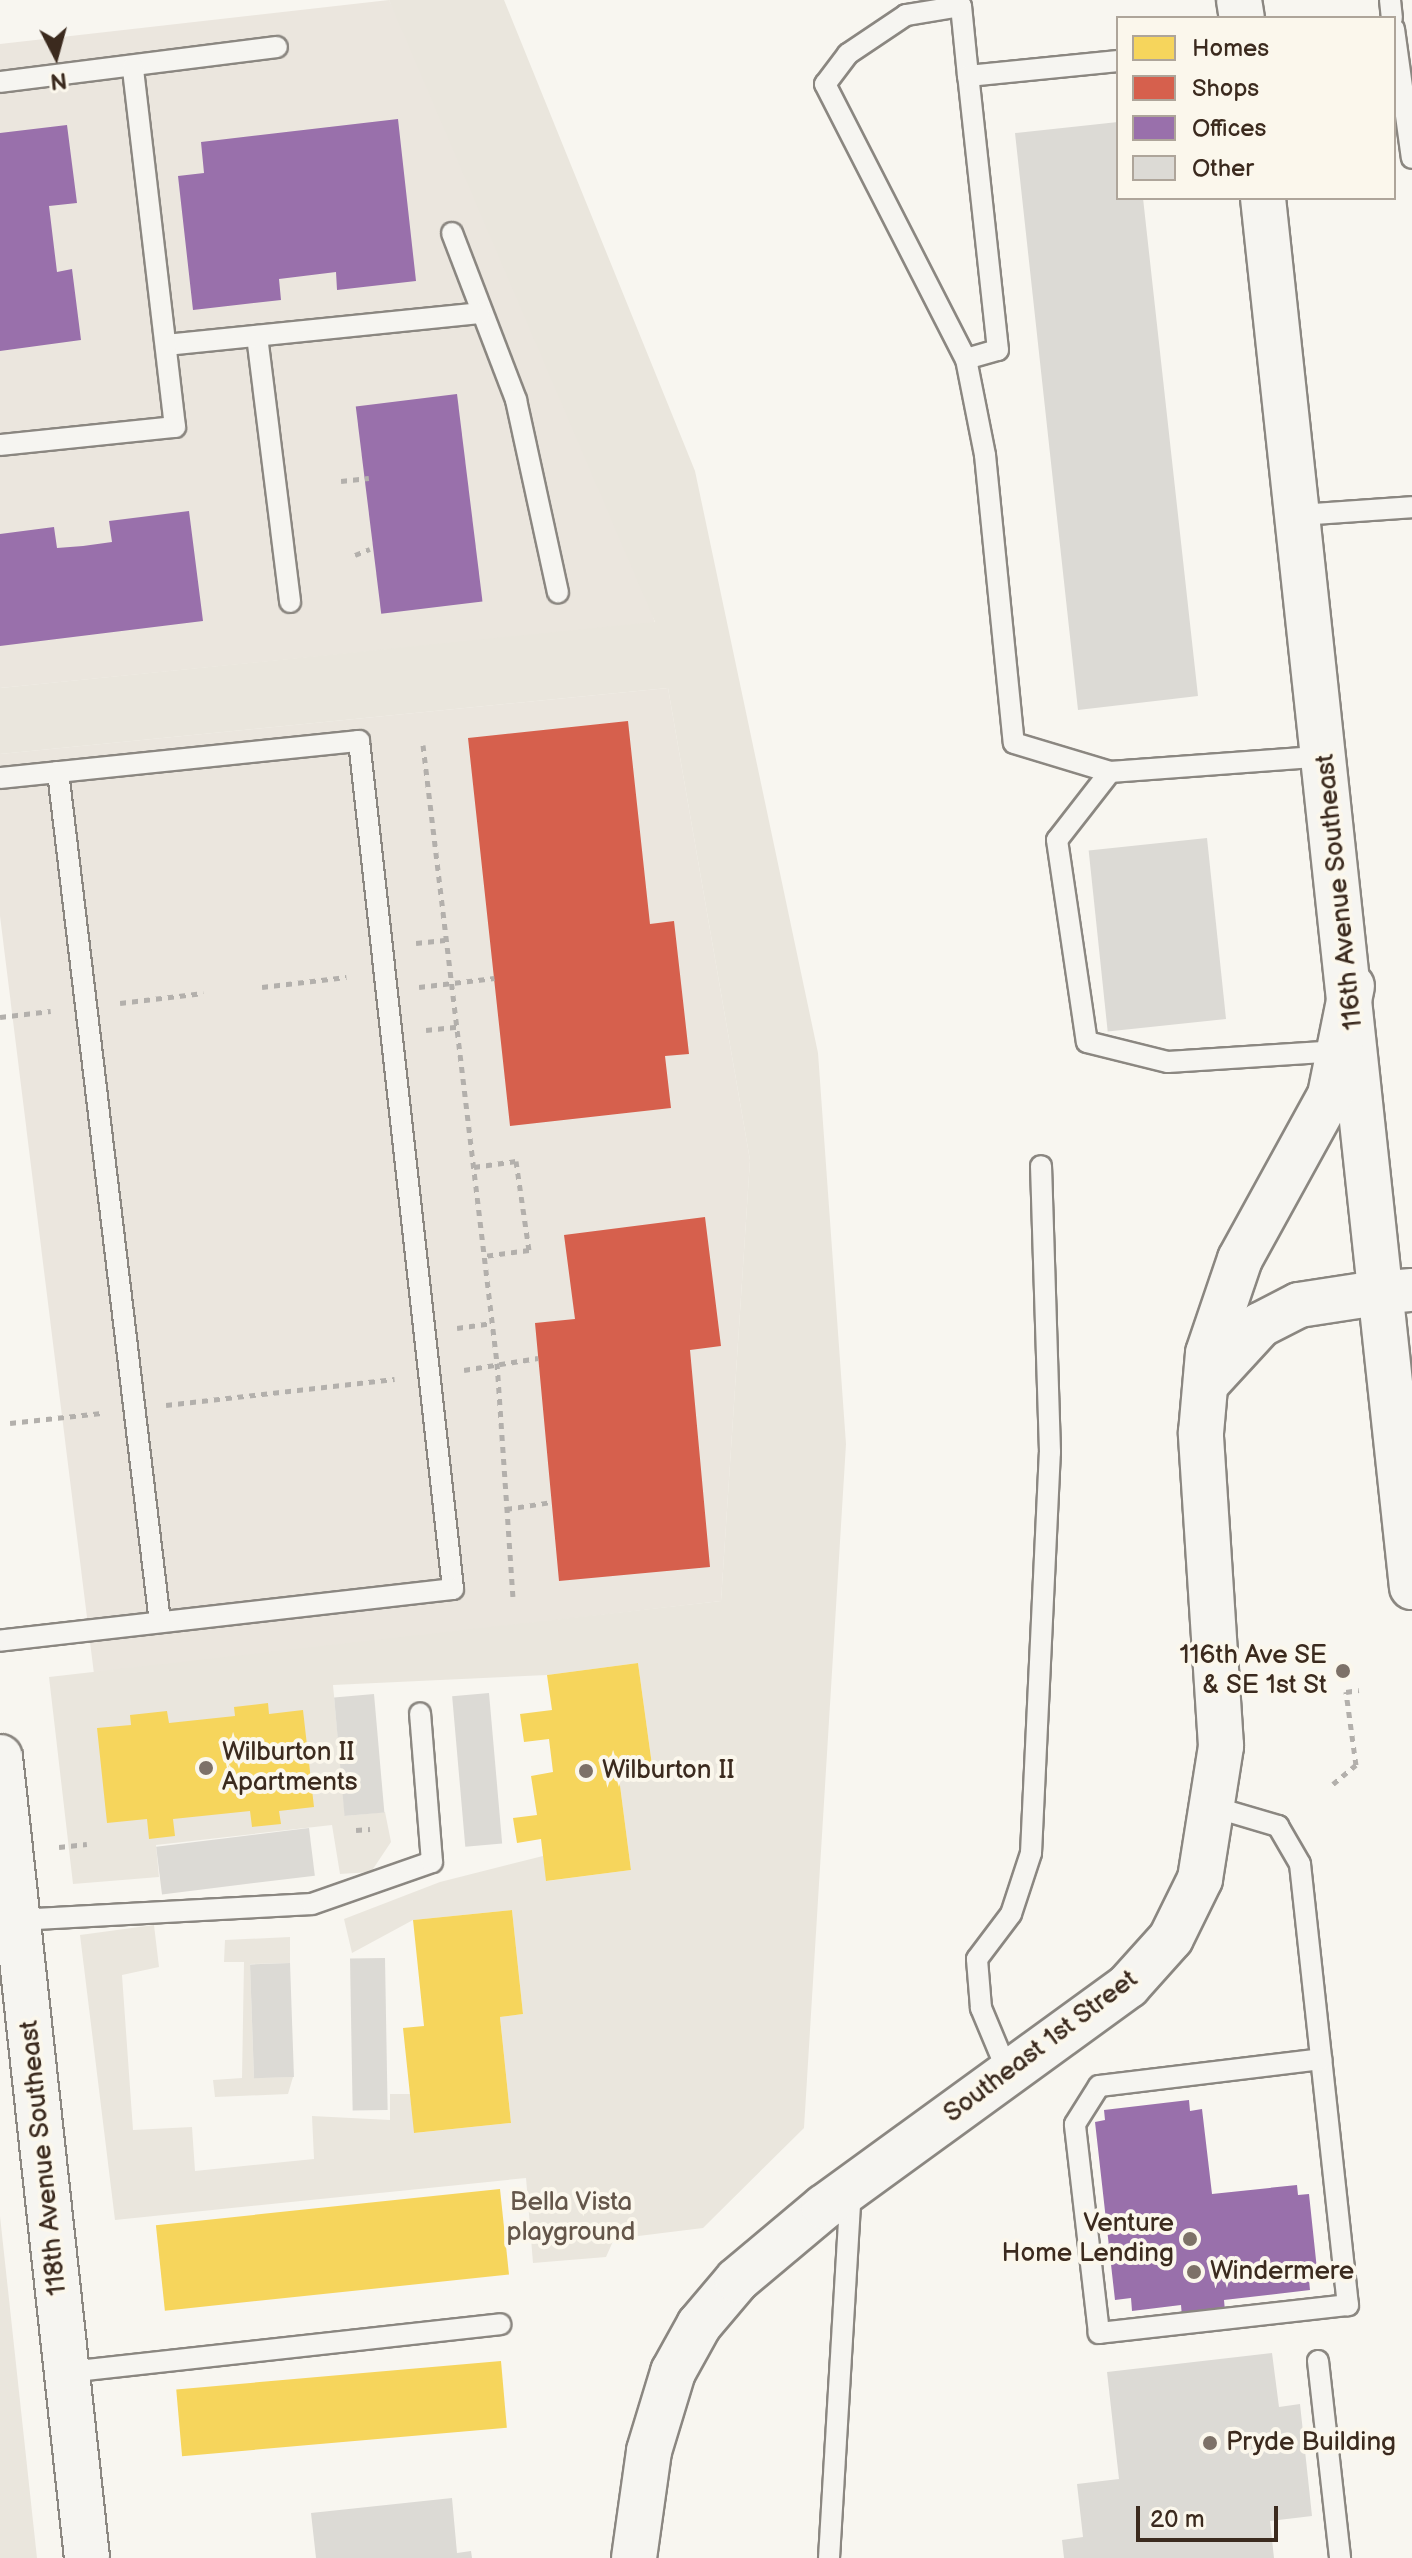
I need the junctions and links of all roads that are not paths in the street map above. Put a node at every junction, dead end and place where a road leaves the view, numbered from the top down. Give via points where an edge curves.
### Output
1 (1396, 43) edge
2 (277, 47) dead end
3 (1116, 61) edge
4 (133, 67) junction
5 (968, 76) junction
6 (0, 82) edge
7 (1412, 158) edge
8 (1263, 200) edge
9 (452, 233) dead end
10 (479, 313) junction
11 (257, 336) junction
12 (166, 345) junction
13 (966, 359) junction
14 (0, 445) edge
15 (1412, 507) edge
16 (1299, 515) junction
17 (558, 592) dead end
18 (290, 602) dead end
19 (1326, 756) junction
20 (58, 772) junction
21 (1110, 772) junction
22 (0, 778) edge
23 (1352, 986) junction
24 (1339, 1051) junction
25 (1041, 1166) dead end
26 (1395, 1292) edge
27 (1202, 1389) junction
28 (1412, 1587) edge
29 (160, 1622) junction
30 (0, 1641) edge
31 (420, 1713) dead end
32 (0, 1757) edge
33 (1217, 1808) junction
34 (18, 1920) junction
35 (1321, 2059) junction
36 (1009, 2075) junction
37 (851, 2187) junction
38 (500, 2324) dead end
39 (1318, 2361) dead end
40 (68, 2372) junction
41 (87, 2558) edge
42 (634, 2558) edge
43 (829, 2558) edge
44 (1340, 2558) edge

1 - 7 lane
2 - 4 lane
3 - 5 lane
4 - 6 lane
4 - 12 lane
5 - 13 lane via 998,350
5 - 13 lane via 961,6 906,15 848,54 825,84
8 - 16 street, 116th Avenue Southeast
9 - 10 lane
10 - 11 lane
10 - 17 lane via 516,400
11 - 12 lane
11 - 18 lane
12 - 14 lane via 175,427
13 - 21 lane via 985,455 1014,743
15 - 16 lane
16 - 19 street, 116th Avenue Southeast
19 - 21 lane
19 - 23 street, 116th Avenue Southeast
20 - 22 lane
20 - 29 lane
20 - 29 lane via 359,741 453,1589
21 - 24 lane via 1057,840 1087,1042 1168,1062
23 - 24 street, Southeast 1st Street
23 - 26 street, 116th Avenue Southeast
24 - 27 street, Southeast 1st Street via 1308,1145 1225,1292
25 - 36 lane via 1050,1452 1031,1853 1011,1914 977,1959 981,2008
26 - 27 street via 1299,1305 1260,1325
26 - 28 street, 116th Avenue Southeast
27 - 33 street, Southeast 1st Street via 1219,1691
29 - 30 lane
31 - 34 lane via 432,1862 312,1904
32 - 34 street, 118th Avenue Southeast
33 - 35 lane via 1278,1826 1300,1864
33 - 36 street, Southeast 1st Street via 1200,1879 1171,1938 1128,1986
34 - 40 street, 118th Avenue Southeast
35 - 35 lane via 1348,2305 1099,2333 1075,2124 1099,2086
36 - 37 street, Southeast 1st Street
37 - 42 street, Southeast 1st Street via 737,2280 699,2325 673,2372 649,2451
37 - 43 lane
38 - 40 lane
39 - 44 lane
40 - 41 street, 118th Avenue Southeast

